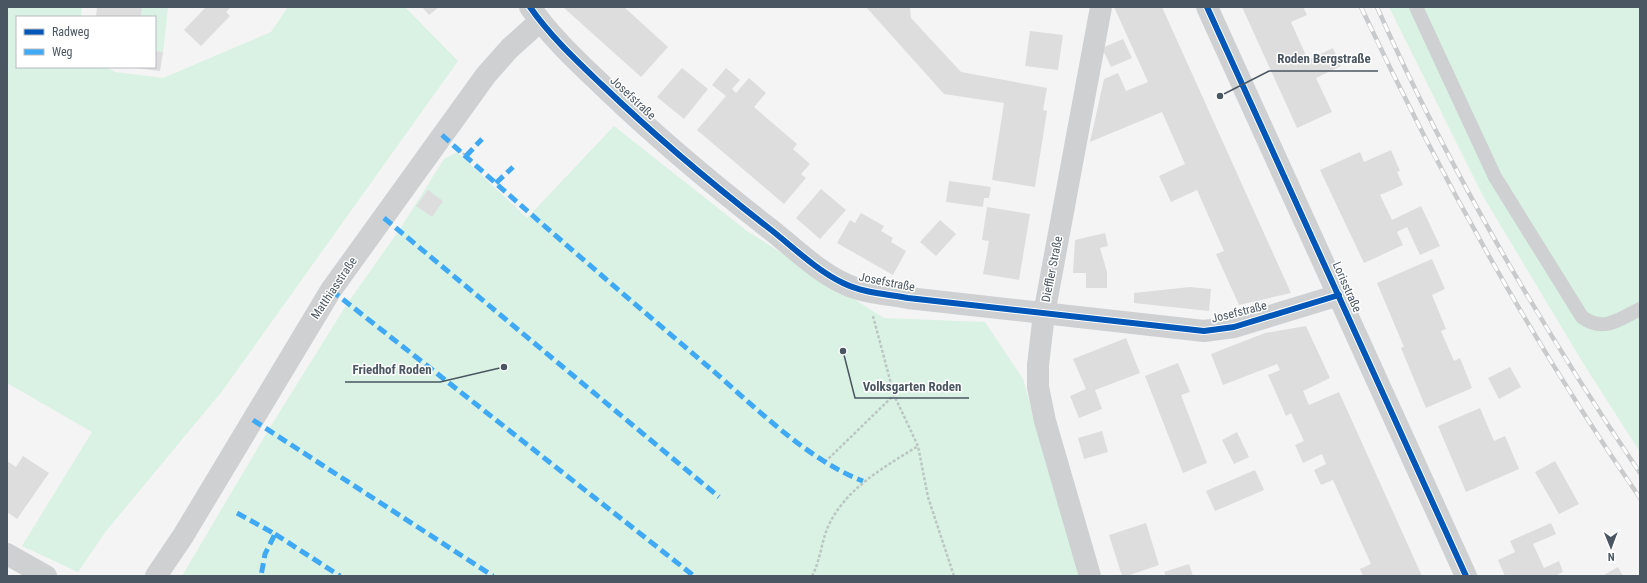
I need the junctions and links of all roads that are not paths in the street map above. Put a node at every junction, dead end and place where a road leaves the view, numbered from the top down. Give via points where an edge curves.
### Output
1 (1101, 7) edge
2 (1207, 7) edge
3 (1416, 7) edge
4 (535, 14) edge
5 (1339, 295) junction
6 (1640, 309) edge
7 (1044, 314) junction
8 (7, 554) edge
9 (46, 576) edge
10 (156, 576) edge
11 (1090, 576) edge
12 (1466, 576) edge

1 - 7 street, Dieffler Straße
2 - 5 street, Lorisstraße
3 - 6 lane via 1495,177 1582,316 1598,325 1609,324
4 - 7 street, Josefstraße via 582,66 630,111 739,206 843,283 866,291 908,298
4 - 10 street, Matthiasstraße via 486,75 331,290 183,536
5 - 7 street, Josefstraße via 1234,327 1204,331
5 - 12 street, Lorisstraße
7 - 11 street, Dieffler Straße via 1038,387 1045,422
8 - 9 street

